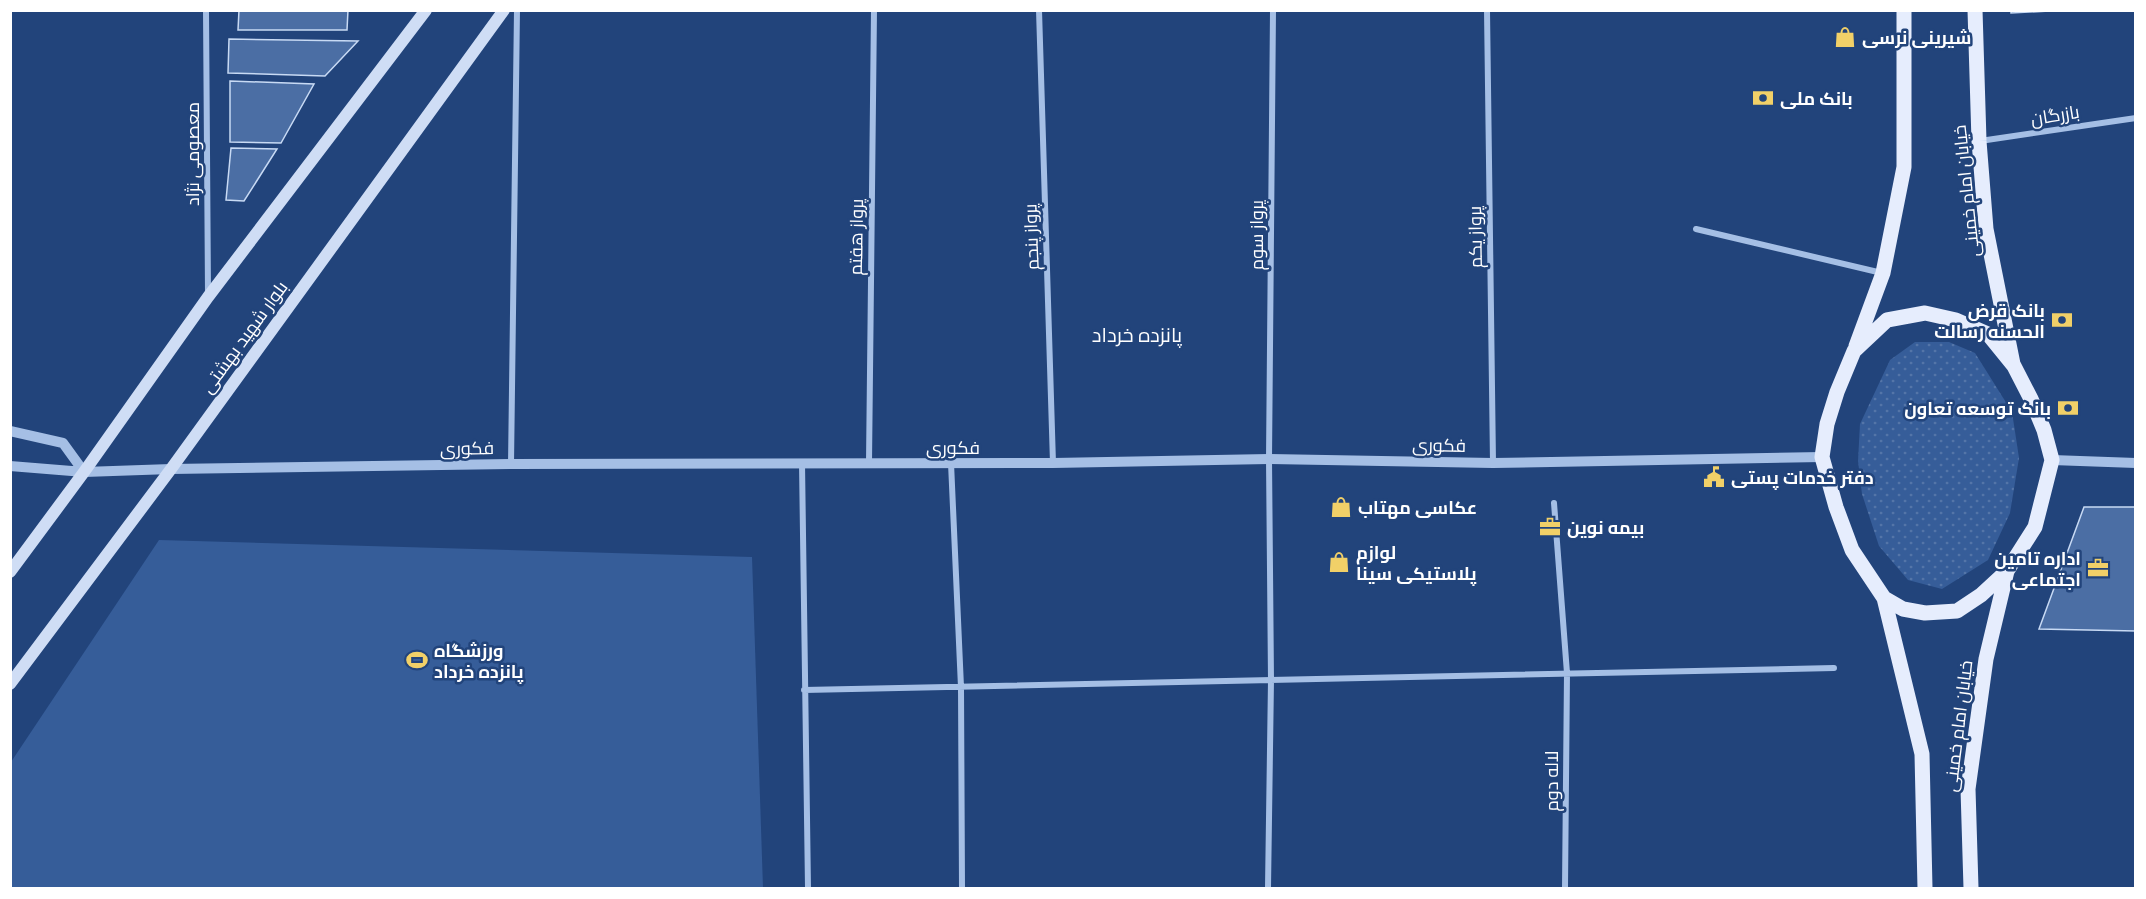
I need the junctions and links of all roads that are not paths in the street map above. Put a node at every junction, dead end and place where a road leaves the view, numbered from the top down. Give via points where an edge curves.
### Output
1 (206, 10) edge
2 (426, 10) edge
3 (504, 10) edge
4 (517, 10) edge
5 (874, 10) edge
6 (1039, 10) edge
7 (1273, 10) edge
8 (1487, 10) edge
9 (1904, 10) edge
10 (1975, 10) edge
11 (2136, 118) edge
12 (1979, 141) junction
13 (1696, 229) dead end
14 (1883, 273) junction
15 (208, 297) junction
16 (1854, 351) junction
17 (2014, 366) junction
18 (10, 431) edge
19 (1822, 458) junction
20 (1269, 459) junction
21 (2052, 460) junction
22 (802, 463) junction
23 (869, 463) junction
24 (951, 463) junction
25 (1053, 463) junction
26 (1493, 463) junction
27 (511, 464) junction
28 (2136, 464) edge
29 (10, 466) edge
30 (171, 468) junction
31 (84, 472) junction
32 (1554, 503) dead end
33 (2007, 571) junction
34 (10, 572) edge
35 (1884, 598) junction
36 (1834, 668) dead end
37 (1566, 674) junction
38 (1271, 680) junction
39 (10, 684) edge
40 (961, 687) junction
41 (804, 690) junction
42 (808, 888) edge
43 (962, 888) edge
44 (1268, 888) edge
45 (1565, 888) edge
46 (1925, 888) edge
47 (1971, 888) edge

1 - 15 street, معصومی نژاد
2 - 15 main road
3 - 30 main road, بلوار شهید بهشتی
4 - 27 street
5 - 23 street, پرواز هفتم
6 - 25 street, پرواز پنجم
7 - 20 street, پرواز سوم
8 - 26 street, پرواز یکم
9 - 14 main road via 1904,167
10 - 12 main road, خیابان امام خمینی
11 - 12 street, بازرگان
12 - 17 main road, خیابان امام خمینی via 1986,230
13 - 14 street
14 - 16 main road
15 - 31 main road
16 - 17 main road via 1887,320 1925,314 1956,320 1988,334
16 - 19 main road via 1827,424
17 - 21 main road via 2031,399
18 - 31 street via 63,443
19 - 26 street, فکوری
19 - 35 main road via 1852,550
20 - 25 street, فکوری
20 - 26 street, فکوری
20 - 38 street, پرواز سوم
21 - 28 street
21 - 33 main road via 2035,527
22 - 23 street, فکوری
22 - 27 street, فکوری
22 - 41 street
23 - 24 street, فکوری
24 - 25 street, فکوری
24 - 40 street
27 - 30 street, فکوری
29 - 31 street, فکوری
30 - 31 street, فکوری
30 - 39 main road, بلوار شهید بهشتی
31 - 34 main road
32 - 37 street, لاله دوم
33 - 35 main road via 1957,611 1925,613 1903,609
33 - 47 main road, خیابان امام خمینی via 1986,659 1968,789
35 - 46 main road, خیابان امام خمینی via 1922,754
36 - 37 street
37 - 38 street
37 - 45 street, لاله دوم
38 - 40 street
38 - 44 street, پرواز سوم
40 - 41 street
40 - 43 street
41 - 42 street

